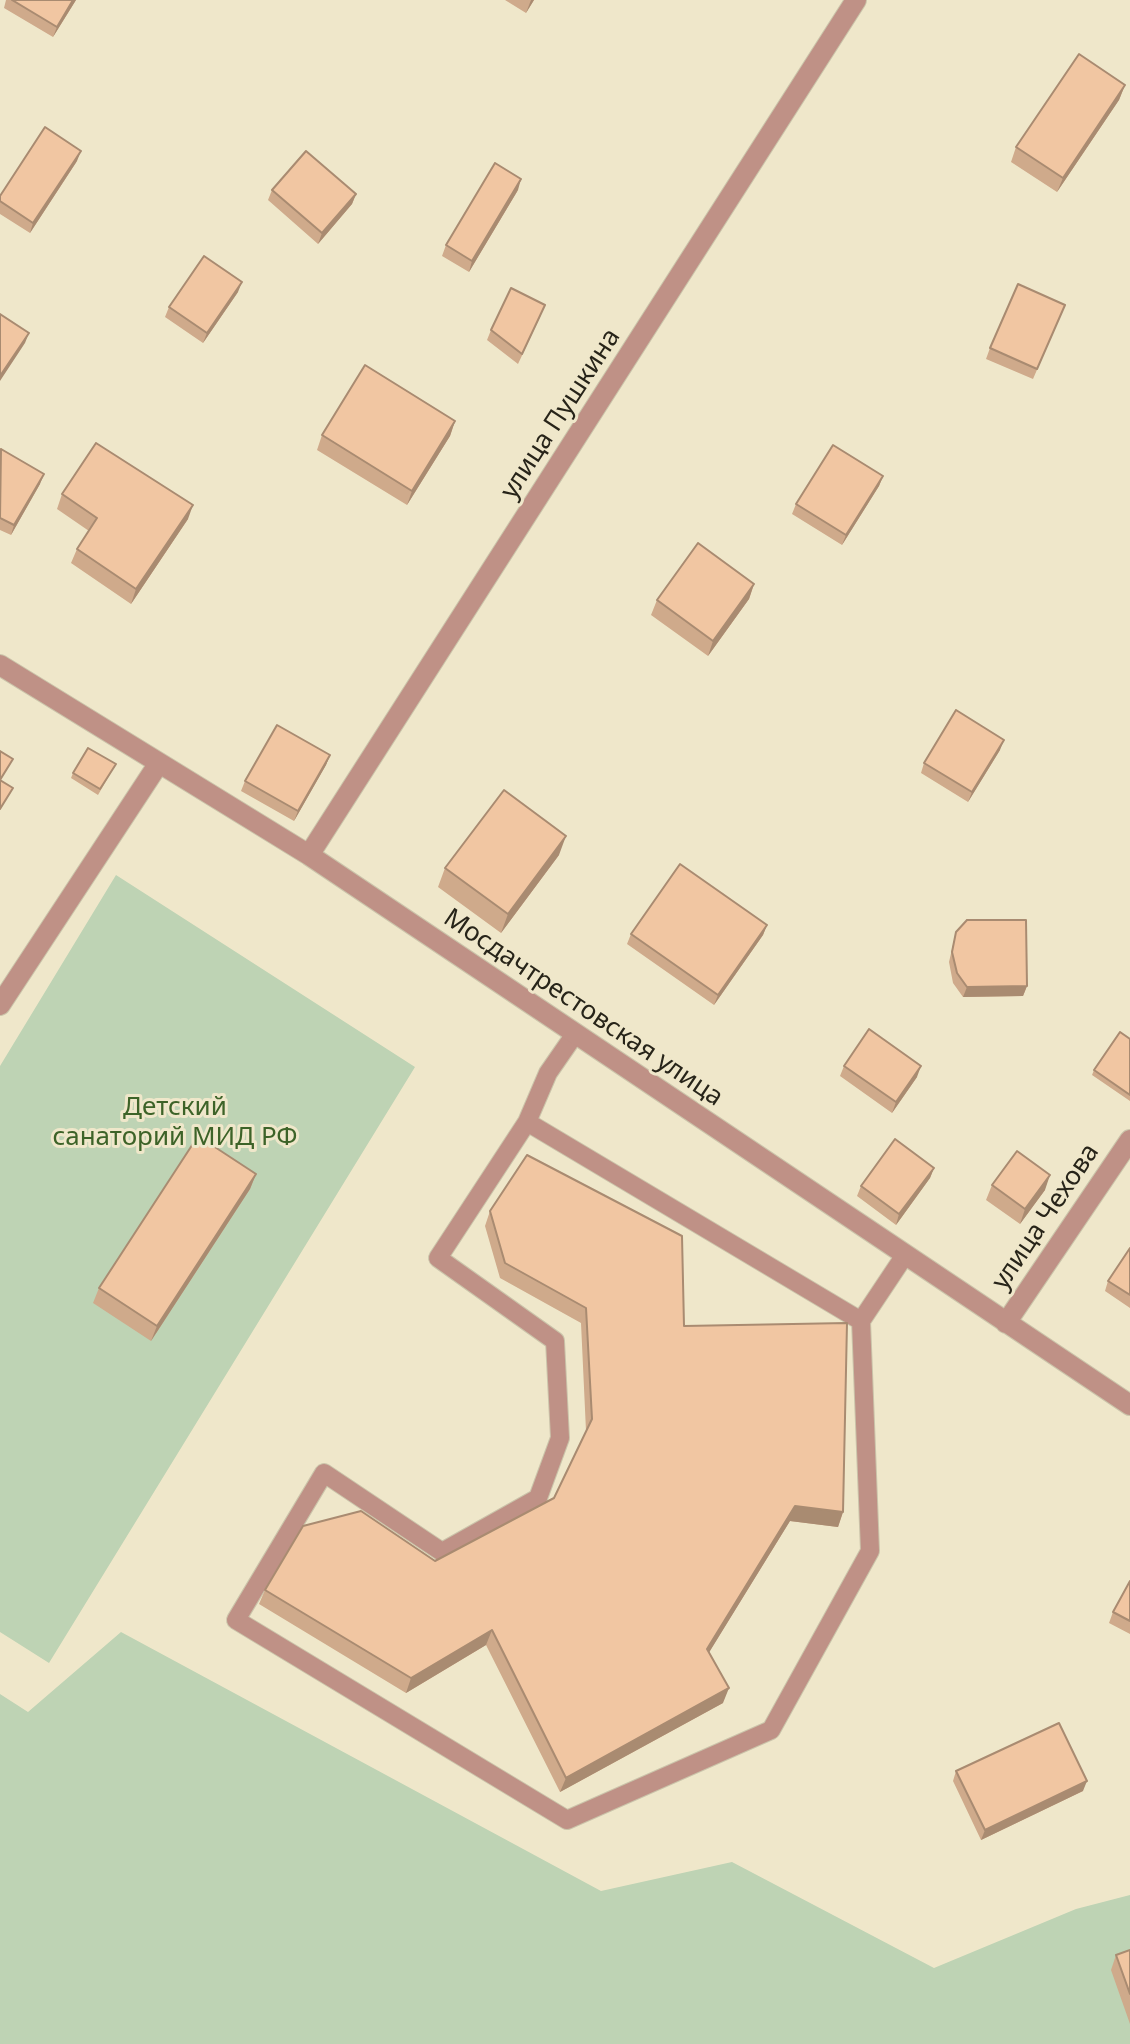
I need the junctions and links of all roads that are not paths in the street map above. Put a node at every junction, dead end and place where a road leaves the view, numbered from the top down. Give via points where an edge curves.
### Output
1 (856, 0) edge
2 (0, 665) edge
3 (159, 763) junction
4 (309, 855) junction
5 (0, 1005) edge
6 (575, 1034) junction
7 (527, 1122) junction
8 (1130, 1140) edge
9 (905, 1255) junction
10 (861, 1321) junction
11 (1006, 1323) junction
12 (1130, 1405) edge

1 - 4 street, улица Пушкина
2 - 3 street, Мосдачтрестовская улица
3 - 4 street, Мосдачтрестовская улица
3 - 5 street
4 - 6 street, Мосдачтрестовская улица
6 - 7 lane via 548,1073
6 - 9 street, Мосдачтрестовская улица
7 - 10 lane
7 - 10 lane via 438,1258 555,1341 560,1438 538,1498 442,1552 324,1473 236,1620 567,1820 771,1730 870,1551
8 - 11 street, улица Чехова
9 - 10 lane
9 - 11 street, Мосдачтрестовская улица
11 - 12 street, Мосдачтрестовская улица

